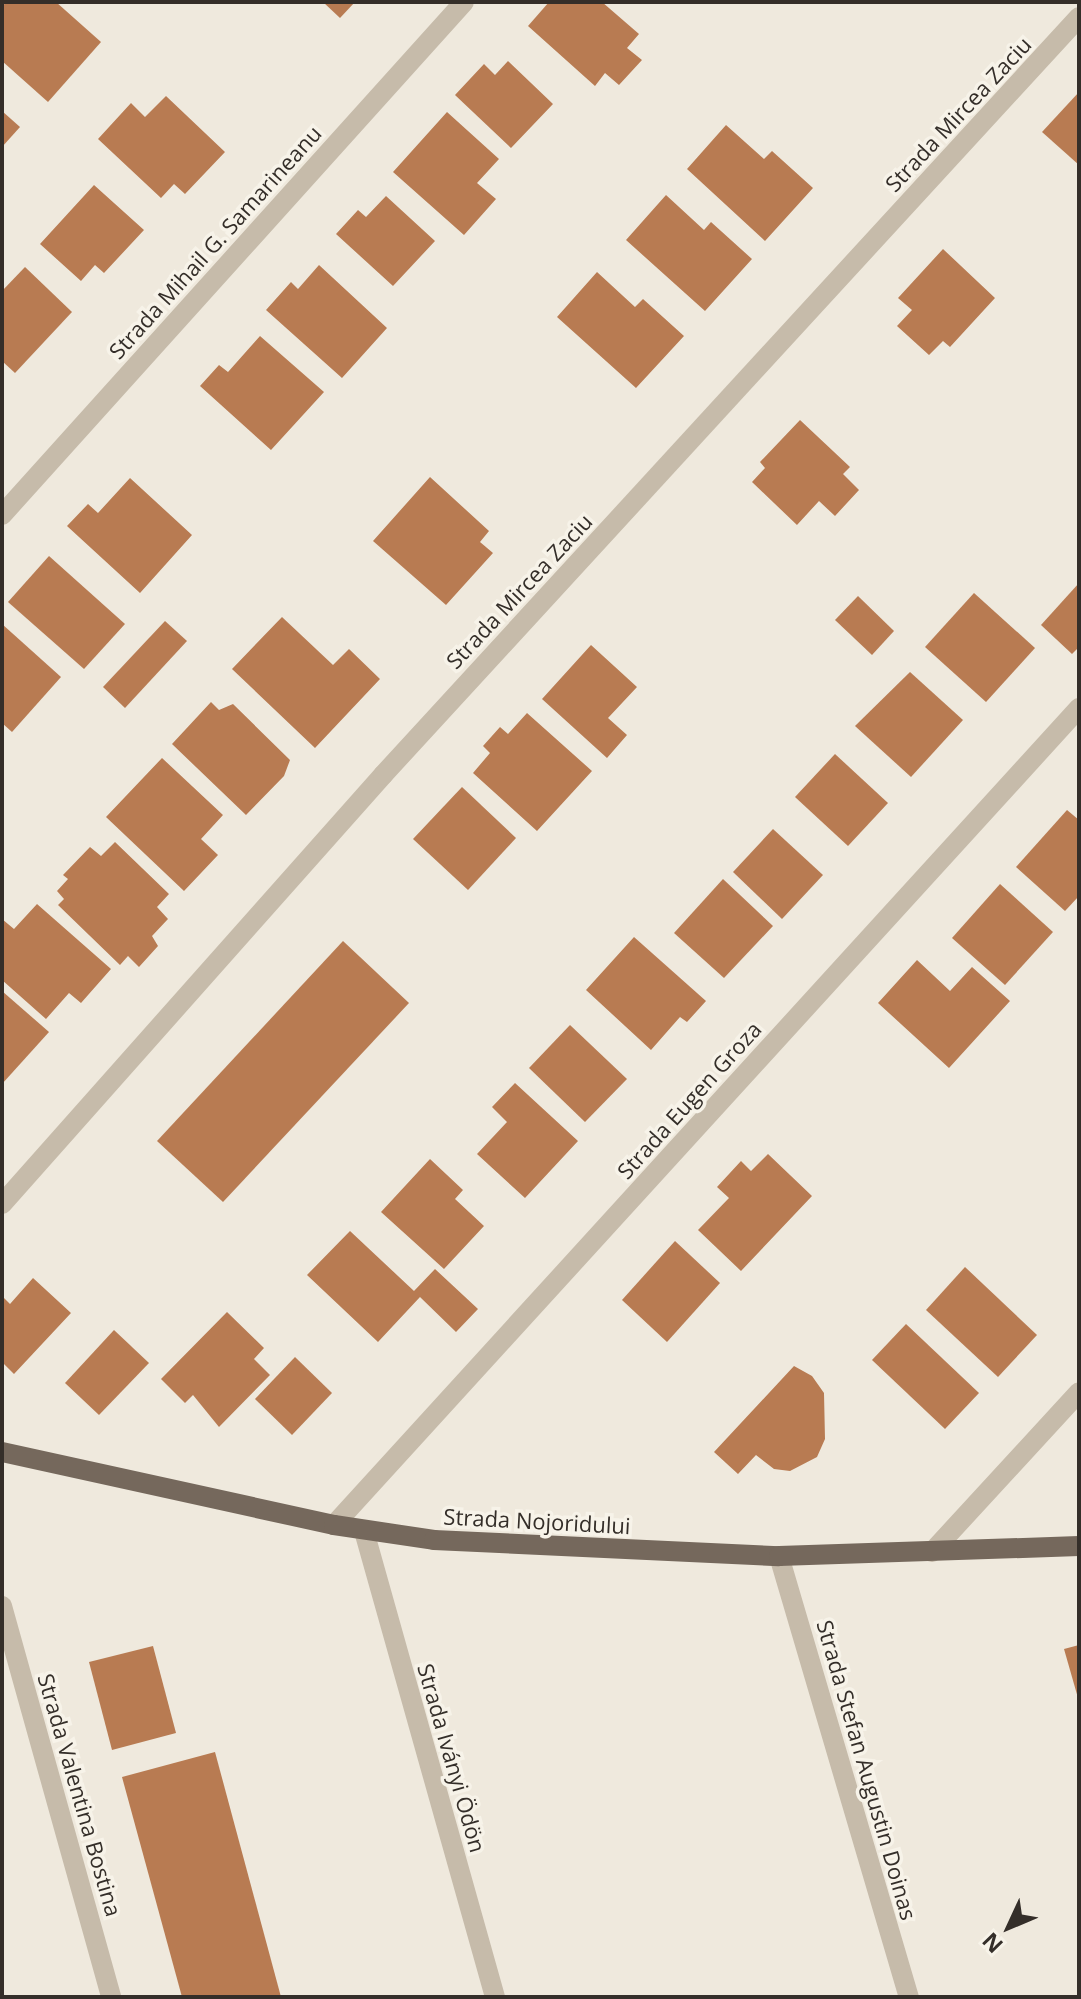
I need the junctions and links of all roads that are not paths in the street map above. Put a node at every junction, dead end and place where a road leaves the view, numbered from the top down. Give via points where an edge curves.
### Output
1 (464, 2) edge
2 (1079, 17) edge
3 (2, 515) edge
4 (1079, 708) edge
5 (2, 1204) edge
6 (1079, 1392) edge
7 (2, 1452) edge
8 (334, 1525) junction
9 (364, 1531) junction
10 (1079, 1546) edge
11 (932, 1552) junction
12 (779, 1556) junction
13 (2, 1606) edge
14 (111, 1997) edge
15 (495, 1997) edge
16 (909, 1997) edge

1 - 3 street, Strada Mihail G. Samarineanu
2 - 5 street, Strada Mircea Zaciu via 383,775
4 - 8 street, Strada Eugen Groza
6 - 11 street
7 - 8 main road, Strada Nojoridului
8 - 9 main road, Strada Nojoridului
9 - 12 main road, Strada Nojoridului via 434,1540
9 - 15 street, Strada Iványi Ödön
10 - 11 main road, Strada Nojoridului
11 - 12 main road, Strada Nojoridului
12 - 16 street, Strada Stefan Augustin Doinas
13 - 14 street, Strada Valentina Bostina

